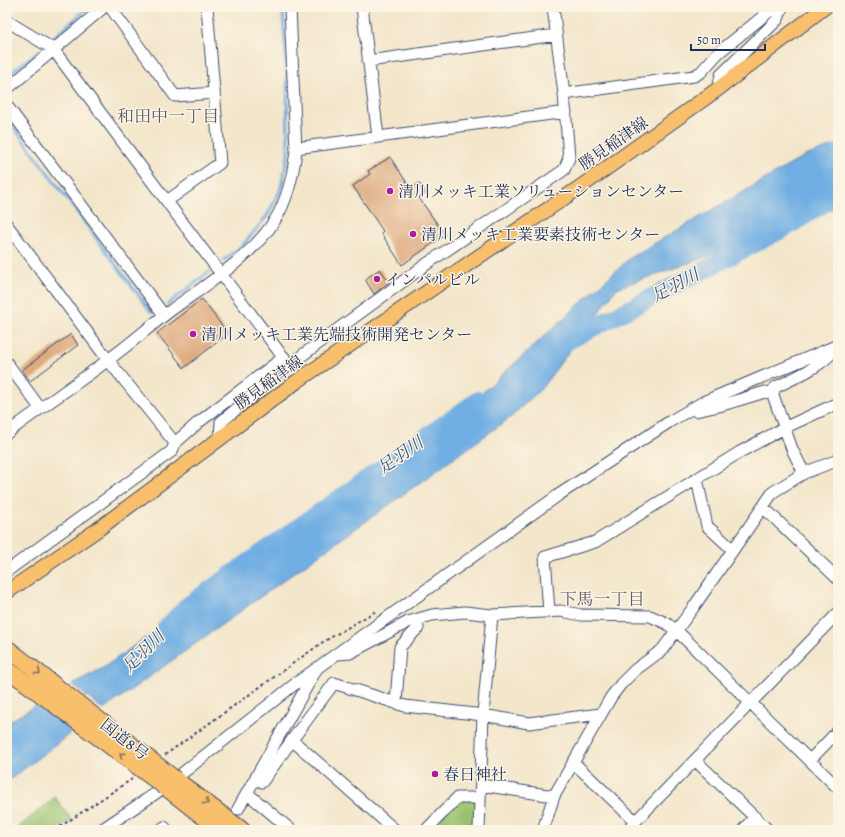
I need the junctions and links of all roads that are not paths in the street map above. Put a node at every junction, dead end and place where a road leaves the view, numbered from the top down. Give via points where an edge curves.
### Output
1 (104, 7) edge
2 (110, 7) edge
3 (206, 7) edge
4 (290, 7) edge
5 (362, 7) edge
6 (553, 7) edge
7 (777, 7) edge
8 (782, 7) edge
9 (825, 7) edge
10 (7, 21) edge
11 (556, 35) junction
12 (53, 49) junction
13 (368, 60) junction
14 (7, 89) edge
15 (718, 89) junction
16 (214, 93) junction
17 (564, 94) junction
18 (7, 106) edge
19 (566, 112) junction
20 (378, 137) junction
21 (296, 148) junction
22 (167, 201) junction
23 (7, 226) edge
24 (221, 273) junction
25 (164, 315) junction
26 (838, 345) edge
27 (108, 360) junction
28 (287, 361) junction
29 (7, 363) edge
30 (773, 395) junction
31 (838, 403) edge
32 (40, 408) junction
33 (686, 413) junction
34 (784, 428) junction
35 (7, 433) edge
36 (220, 439) junction
37 (176, 443) junction
38 (838, 460) edge
39 (804, 473) junction
40 (697, 479) junction
41 (763, 507) junction
42 (733, 550) junction
43 (7, 571) edge
44 (838, 579) edge
45 (7, 592) edge
46 (549, 612) junction
47 (838, 613) edge
48 (492, 615) junction
49 (417, 620) junction
50 (677, 630) junction
51 (7, 648) edge
52 (335, 655) junction
53 (319, 666) junction
54 (7, 669) edge
55 (396, 703) junction
56 (751, 703) junction
57 (601, 714) junction
58 (483, 715) junction
59 (838, 732) edge
60 (292, 740) junction
61 (695, 760) junction
62 (810, 760) junction
63 (573, 762) junction
64 (256, 778) junction
65 (170, 783) junction
66 (481, 785) junction
67 (838, 788) edge
68 (247, 793) junction
69 (554, 796) junction
70 (480, 798) junction
71 (238, 809) dead end
72 (755, 818) junction
73 (635, 821) junction
74 (101, 830) edge
75 (161, 830) edge
76 (167, 830) edge
77 (220, 830) edge
78 (242, 830) edge
79 (291, 830) edge
80 (395, 830) edge
81 (426, 830) edge
82 (479, 830) edge
83 (542, 830) edge
84 (626, 830) edge
85 (742, 830) edge
86 (768, 830) edge

1 - 12 street
2 - 16 street via 175,96
3 - 16 street
4 - 21 street
5 - 13 street
6 - 11 street
7 - 17 street via 718,53 694,76
8 - 15 street via 778,19 721,75
9 - 15 main road, 勝見稲津線
10 - 12 street
11 - 13 street
11 - 17 street
12 - 14 street
12 - 22 street
13 - 20 street
15 - 36 main road, 勝見稲津線 via 296,382
16 - 22 street via 220,163
17 - 19 street
18 - 25 street
19 - 20 street
19 - 28 street via 569,158 564,170
20 - 21 street
21 - 24 street via 294,171 288,193 274,221 253,248
22 - 24 street
23 - 27 street
24 - 25 street
24 - 28 street
25 - 27 street
26 - 30 street via 829,356 799,376 776,387
26 - 33 street via 703,402
27 - 32 street
27 - 37 street
28 - 36 street via 221,422
28 - 37 street via 199,422
29 - 32 street
30 - 33 street via 765,392
30 - 34 street
31 - 34 street
32 - 35 street
33 - 52 street via 560,494
34 - 39 street
34 - 40 street
36 - 45 main road, 勝見稲津線 via 97,530
37 - 43 street via 172,451
38 - 39 street
39 - 41 street via 773,492
40 - 42 street via 707,526
40 - 46 street via 595,542 545,557
41 - 42 street
41 - 44 street
42 - 50 street
46 - 48 street
46 - 50 street via 650,616
47 - 56 street
48 - 49 street via 465,612 432,615
48 - 58 street
49 - 52 street via 408,622 350,653
49 - 55 street via 418,628 400,647
50 - 56 street
50 - 57 street via 662,650 621,684
51 -> 65 highway, 国道8号, bridge
52 - 53 street
53 - 64 street
53 - 65 street
65 -> 54 highway, 国道8号, bridge
55 - 58 street
55 - 60 street via 334,683
56 - 61 street
56 - 62 street
57 - 58 street via 530,723
57 - 63 street
58 - 66 street
59 - 62 street
60 - 64 street via 262,782
60 - 80 street
61 - 72 street
61 - 73 street
62 - 67 street
63 - 69 street
63 - 73 street
64 - 68 street
65 - 74 street
65 - 77 highway, 国道8号
65 -> 78 highway, 国道8号
66 - 69 street
66 - 70 street
68 - 71 street
68 - 79 street
69 - 83 street
70 - 81 street via 457,798
70 - 82 street
72 - 85 street
72 - 86 street
73 - 84 street
75 - 76 street via 164,827

